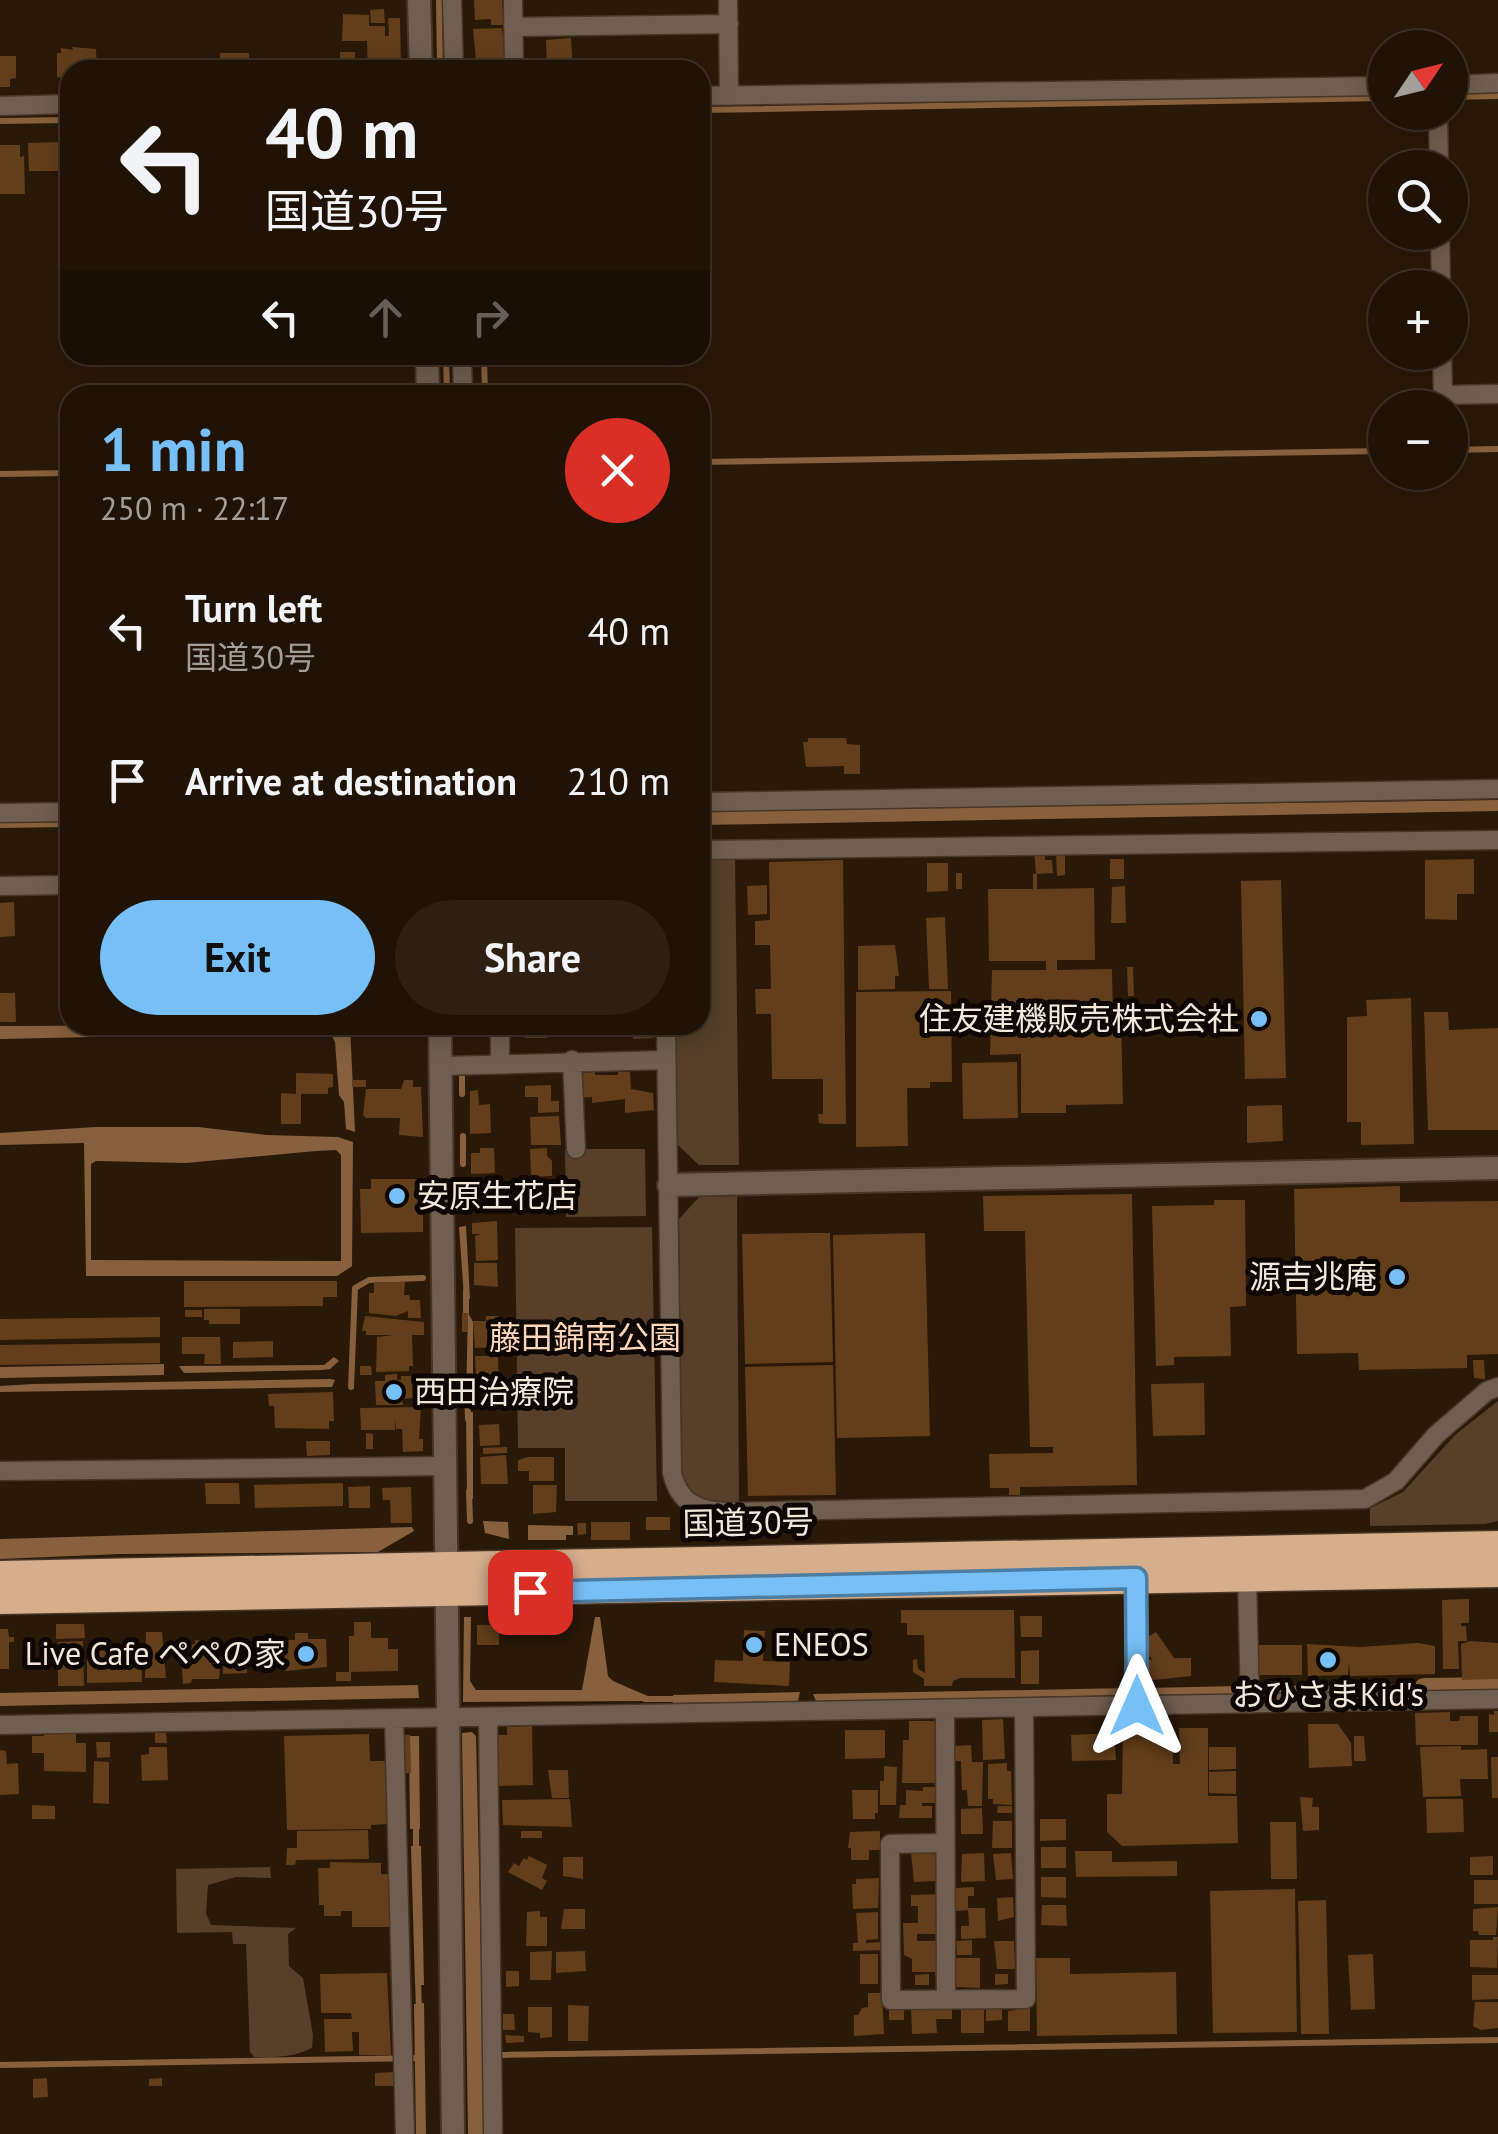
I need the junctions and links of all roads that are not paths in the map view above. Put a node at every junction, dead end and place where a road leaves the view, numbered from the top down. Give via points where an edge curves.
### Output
1 (420, 0) edge
2 (452, 0) edge
3 (513, 0) edge
4 (728, 0) edge
5 (728, 24) junction
6 (513, 27) junction
7 (421, 60) edge
8 (454, 60) edge
9 (514, 60) edge
10 (1498, 83) edge
11 (1468, 84) edge
12 (1368, 86) edge
13 (710, 96) edge
14 (729, 96) junction
15 (60, 104) edge
16 (0, 106) edge
17 (1442, 370) edge
18 (1498, 394) edge
19 (1498, 789) edge
20 (710, 802) edge
21 (60, 812) edge
22 (0, 813) edge
23 (1498, 840) edge
24 (710, 850) edge
25 (60, 885) edge
26 (0, 886) edge
27 (444, 1035) edge
28 (500, 1035) edge
29 (666, 1035) edge
30 (572, 1060) junction
31 (666, 1060) junction
32 (500, 1063) junction
33 (454, 1065) junction
34 (576, 1150) dead end
35 (1498, 1168) edge
36 (669, 1185) junction
37 (1498, 1387) edge
38 (446, 1466) junction
39 (0, 1471) edge
40 (1498, 1545) edge
41 (447, 1564) junction
42 (1498, 1574) edge
43 (0, 1575) edge
44 (1247, 1576) junction
45 (1136, 1578) junction
46 (447, 1594) junction
47 (0, 1600) edge
48 (1250, 1695) junction
49 (1498, 1699) edge
50 (1137, 1706) junction
51 (945, 1709) junction
52 (1024, 1709) junction
53 (488, 1717) junction
54 (447, 1718) junction
55 (394, 1719) junction
56 (0, 1724) edge
57 (944, 1842) junction
58 (946, 2000) junction
59 (405, 2134) edge
60 (453, 2134) edge
61 (493, 2134) edge

1 - 7 street
2 - 8 street
3 - 6 street
4 - 5 street
5 - 6 street
5 - 14 street
6 - 9 street
10 - 11 street
12 - 14 street
13 - 14 street
15 - 16 street
17 - 18 street via 1443,394
19 - 20 street
21 - 22 street
23 - 24 street
25 - 26 street
27 - 33 street
28 - 32 street
29 - 31 street
30 - 31 street
30 - 32 street
30 - 34 street
31 - 36 street
32 - 33 street
33 - 38 street
35 - 36 street
36 - 37 street via 672,1472 676,1488 698,1509 1365,1500 1396,1481 1436,1436
38 - 39 street
38 - 41 street
40 - 41 highway, 国道30号
41 - 43 highway, 国道30号
41 - 46 street
42 - 44 highway, 国道30号
44 - 45 highway, 国道30号
44 - 48 street
45 - 46 highway, 国道30号
45 - 50 street
46 - 47 highway, 国道30号
46 - 54 street
48 - 49 street
48 - 50 street
50 - 52 street
51 - 52 street
51 - 53 street
51 - 57 street
52 - 58 street via 1026,2000
53 - 54 street
53 - 61 street
54 - 55 street
54 - 60 street
55 - 56 street
55 - 59 street
57 - 58 street
57 - 58 street via 890,1844 891,1961 892,2000

